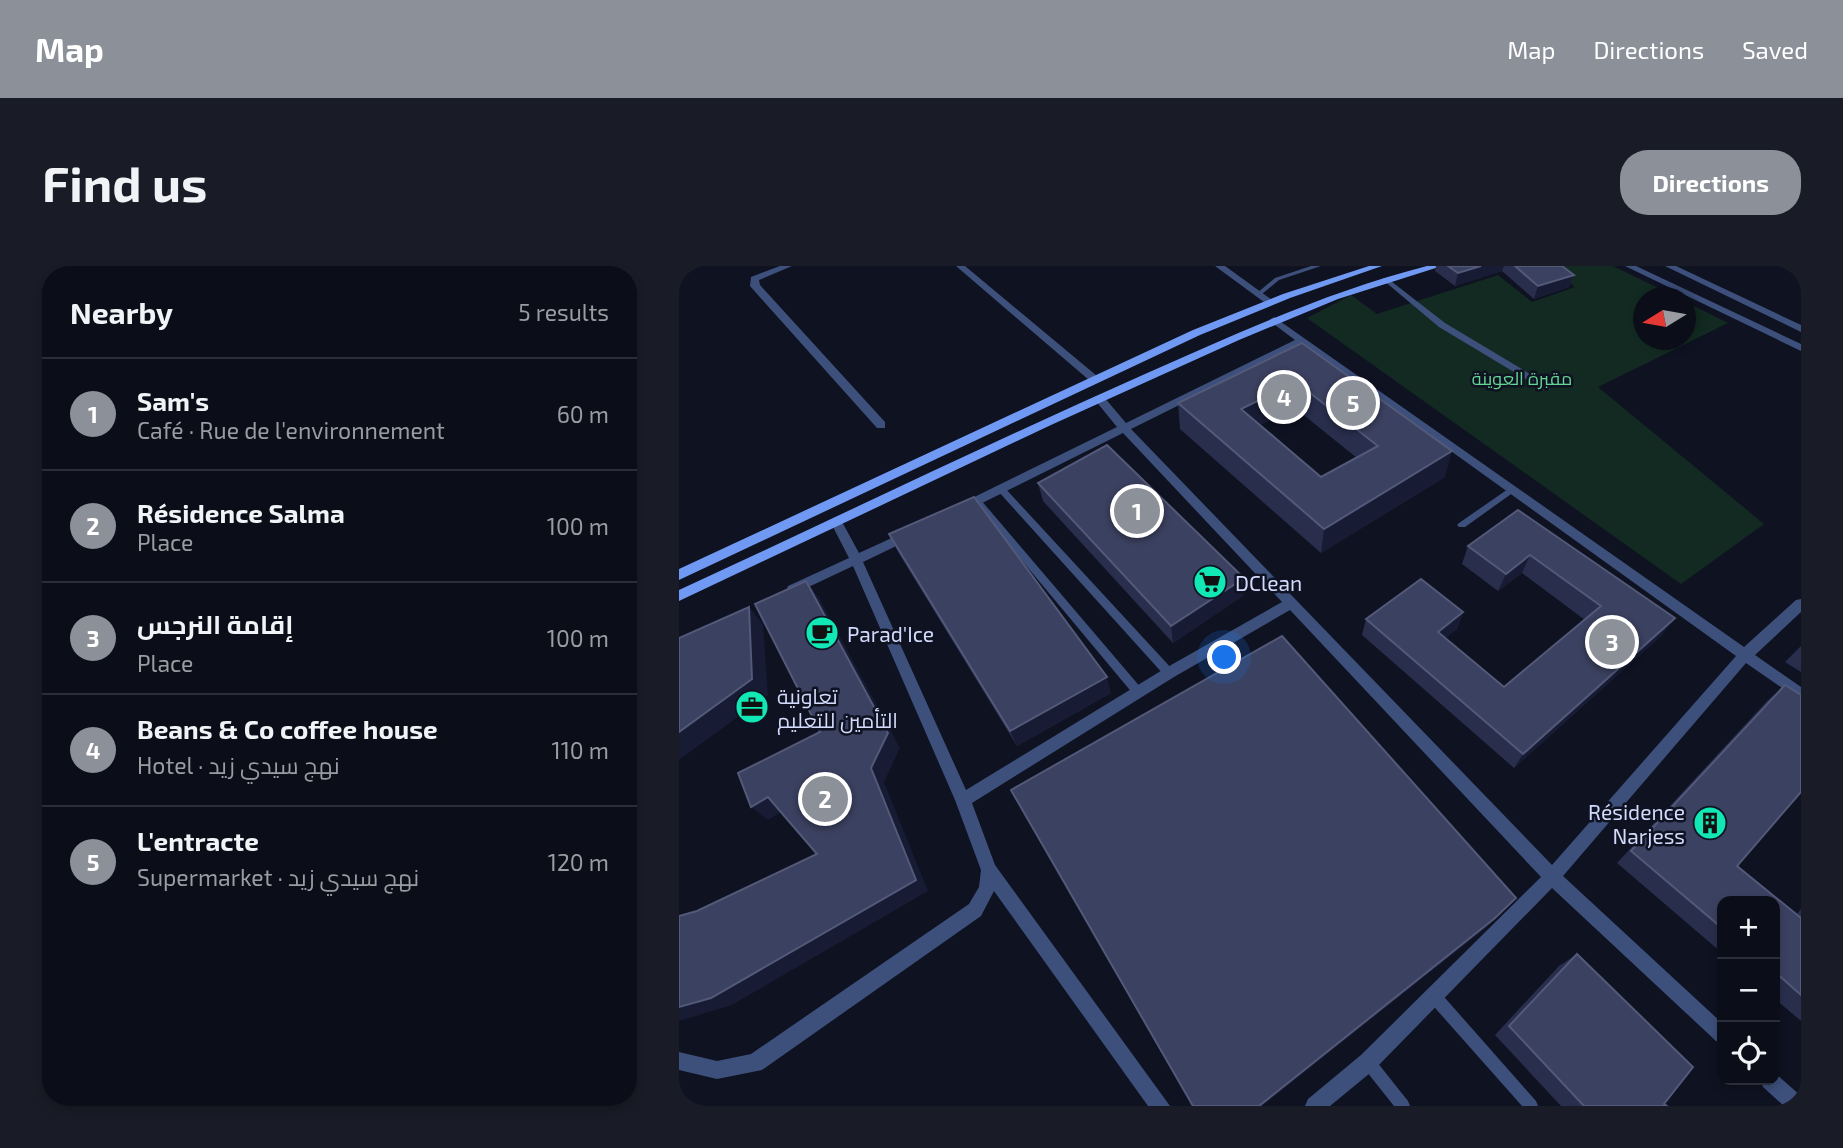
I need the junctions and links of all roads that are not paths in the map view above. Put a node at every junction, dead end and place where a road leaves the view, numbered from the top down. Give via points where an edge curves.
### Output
1 (787, 266) edge
2 (960, 266) edge
3 (1219, 266) edge
4 (1318, 266) edge
5 (1378, 266) edge
6 (1438, 266) edge
7 (1629, 266) edge
8 (1669, 266) edge
9 (1385, 279) junction
10 (1260, 293) junction
11 (1271, 303) junction
12 (1274, 320) junction
13 (1801, 329) edge
14 (1303, 340) junction
15 (1801, 348) edge
16 (1093, 378) junction
17 (1547, 388) dead end
18 (1099, 398) junction
19 (881, 425) dead end
20 (1124, 428) junction
21 (1001, 489) junction
22 (1511, 491) junction
23 (977, 501) junction
24 (953, 513) edge
25 (837, 523) junction
26 (1462, 525) dead end
27 (917, 531) edge
28 (857, 561) junction
29 (679, 575) edge
30 (781, 594) edge
31 (679, 596) edge
32 (1290, 604) junction
33 (1801, 604) edge
34 (1744, 656) junction
35 (1169, 673) junction
36 (1138, 692) junction
37 (1801, 695) edge
38 (963, 800) junction
39 (989, 870) junction
40 (1552, 877) junction
41 (1433, 995) junction
42 (1717, 1030) edge
43 (679, 1061) edge
44 (1367, 1062) junction
45 (1775, 1085) edge
46 (1160, 1106) edge
47 (1315, 1106) edge
48 (1403, 1106) edge
49 (1531, 1106) edge
50 (1798, 1106) edge

1 - 19 street via 754,279 755,286
2 - 16 street
3 - 10 street
4 - 10 lane via 1277,279
5 - 11 main road
6 - 9 main road
7 - 15 street
8 - 13 street
9 - 12 main road
9 - 17 lane via 1443,325
10 - 11 street
11 - 16 main road
12 - 14 street
12 - 18 main road
14 - 20 street
14 - 22 street
16 - 29 main road
18 - 20 street
18 - 25 main road
20 - 21 street
20 - 32 street
21 - 23 street
21 - 35 lane
22 - 26 lane
22 - 34 street
23 - 24 street
23 - 36 lane
25 - 28 street
25 - 31 main road
27 - 28 street
28 - 30 street
28 - 38 street
32 - 35 street
32 - 40 street
33 - 34 street
34 - 37 street
34 - 40 street
35 - 36 street
36 - 38 street
38 - 39 street
39 - 43 street via 987,889 975,910 755,1063 717,1070
39 - 46 street
40 - 41 street
40 - 42 street
41 - 44 street
41 - 49 lane
44 - 47 street
44 - 48 lane
45 - 50 street

